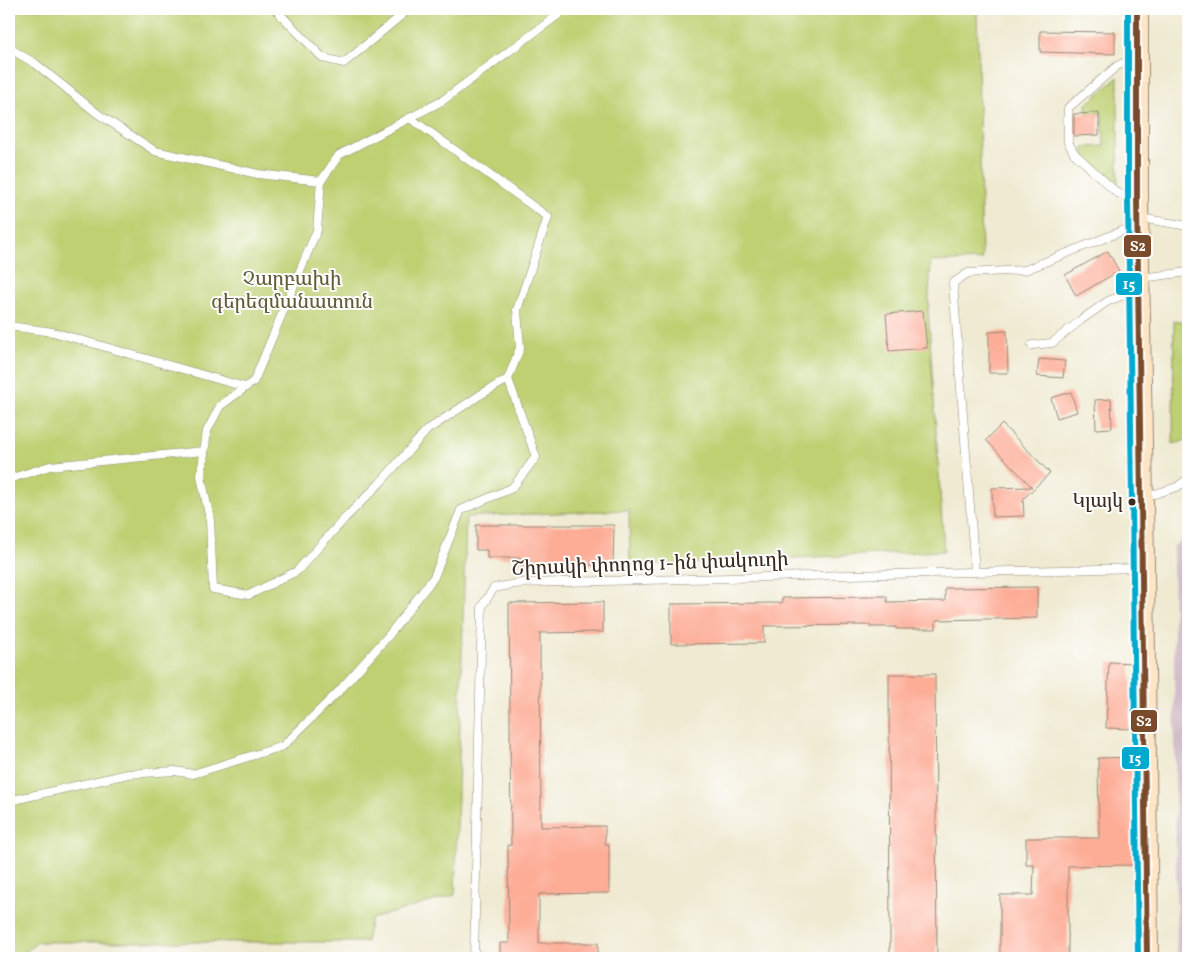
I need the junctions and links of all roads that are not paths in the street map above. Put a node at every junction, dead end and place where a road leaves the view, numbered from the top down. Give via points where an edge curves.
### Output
1 (275, 9) edge
2 (409, 9) edge
3 (566, 9) edge
4 (1137, 9) edge
5 (1146, 9) edge
6 (9, 48) edge
7 (1141, 55) junction
8 (410, 118) junction
9 (321, 181) junction
10 (1141, 214) junction
11 (1188, 226) edge
12 (1188, 272) edge
13 (1142, 283) junction
14 (9, 326) edge
15 (1032, 344) dead end
16 (508, 379) junction
17 (245, 387) junction
18 (204, 451) junction
19 (9, 479) edge
20 (1188, 479) edge
21 (1147, 496) junction
22 (1148, 568) junction
23 (975, 572) junction
24 (9, 801) edge
25 (474, 958) edge
26 (1147, 958) edge
27 (1154, 958) edge

1 - 2 lane via 322,58 344,63
3 - 8 lane via 442,101
4 - 7 main road
5 - 7 main road
6 - 9 lane via 36,64 98,114 155,151 258,174
7 - 10 main road
7 - 10 lane via 1117,66 1068,108 1067,120 1068,142 1074,153
8 - 9 lane via 339,155
8 - 16 lane via 548,216 517,310 520,348
9 - 17 lane via 317,230 254,381
10 - 11 lane
10 - 13 main road
10 - 23 lane via 1122,231 1025,270 968,273 953,283
12 - 13 lane
13 - 15 lane via 1108,301 1052,343
13 - 21 main road
14 - 17 lane via 53,332
16 - 18 lane via 428,430 297,572 249,594 213,590 210,520 202,476
16 - 24 lane via 536,457 512,488 461,510 434,577 389,635 339,691 283,746 193,774 175,771 128,774
17 - 18 lane via 220,406 207,431
18 - 19 lane via 50,466
20 - 21 lane via 1177,487
21 - 22 main road
22 - 23 lane, Շիրակի փողոց 1-ին փակուղի
22 - 26 main road
22 - 27 main road
23 - 25 lane, Շիրակի փողոց 1-ին փակուղի via 521,583 494,588 482,606

